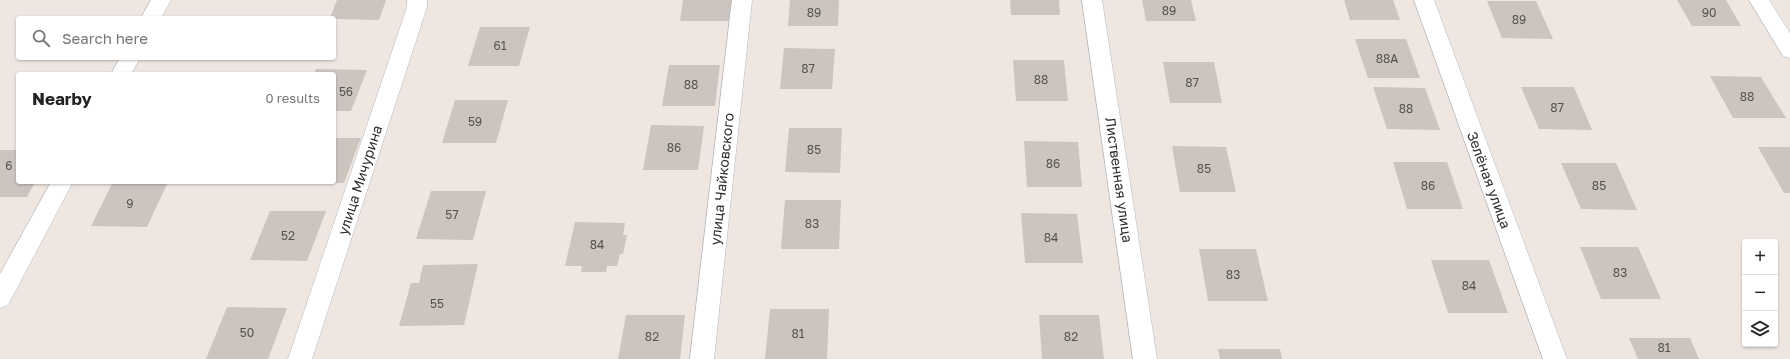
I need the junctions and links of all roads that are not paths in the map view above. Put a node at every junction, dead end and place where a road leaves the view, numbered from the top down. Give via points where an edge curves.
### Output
1 (161, 0) edge
2 (417, 0) edge
3 (742, 0) edge
4 (1092, 0) edge
5 (1424, 0) edge
6 (1759, 0) edge
7 (153, 16) edge
8 (1790, 50) edge
9 (129, 60) edge
10 (122, 72) edge
11 (61, 184) edge
12 (0, 297) edge
13 (300, 359) edge
14 (702, 359) edge
15 (1145, 359) edge
16 (1555, 359) edge

1 - 7 street
2 - 13 street, улица Мичурина
3 - 14 street, улица Чайковского
4 - 15 street, Лиственная улица
5 - 16 street, Зелёная улица
6 - 8 street
9 - 10 street
11 - 12 street

